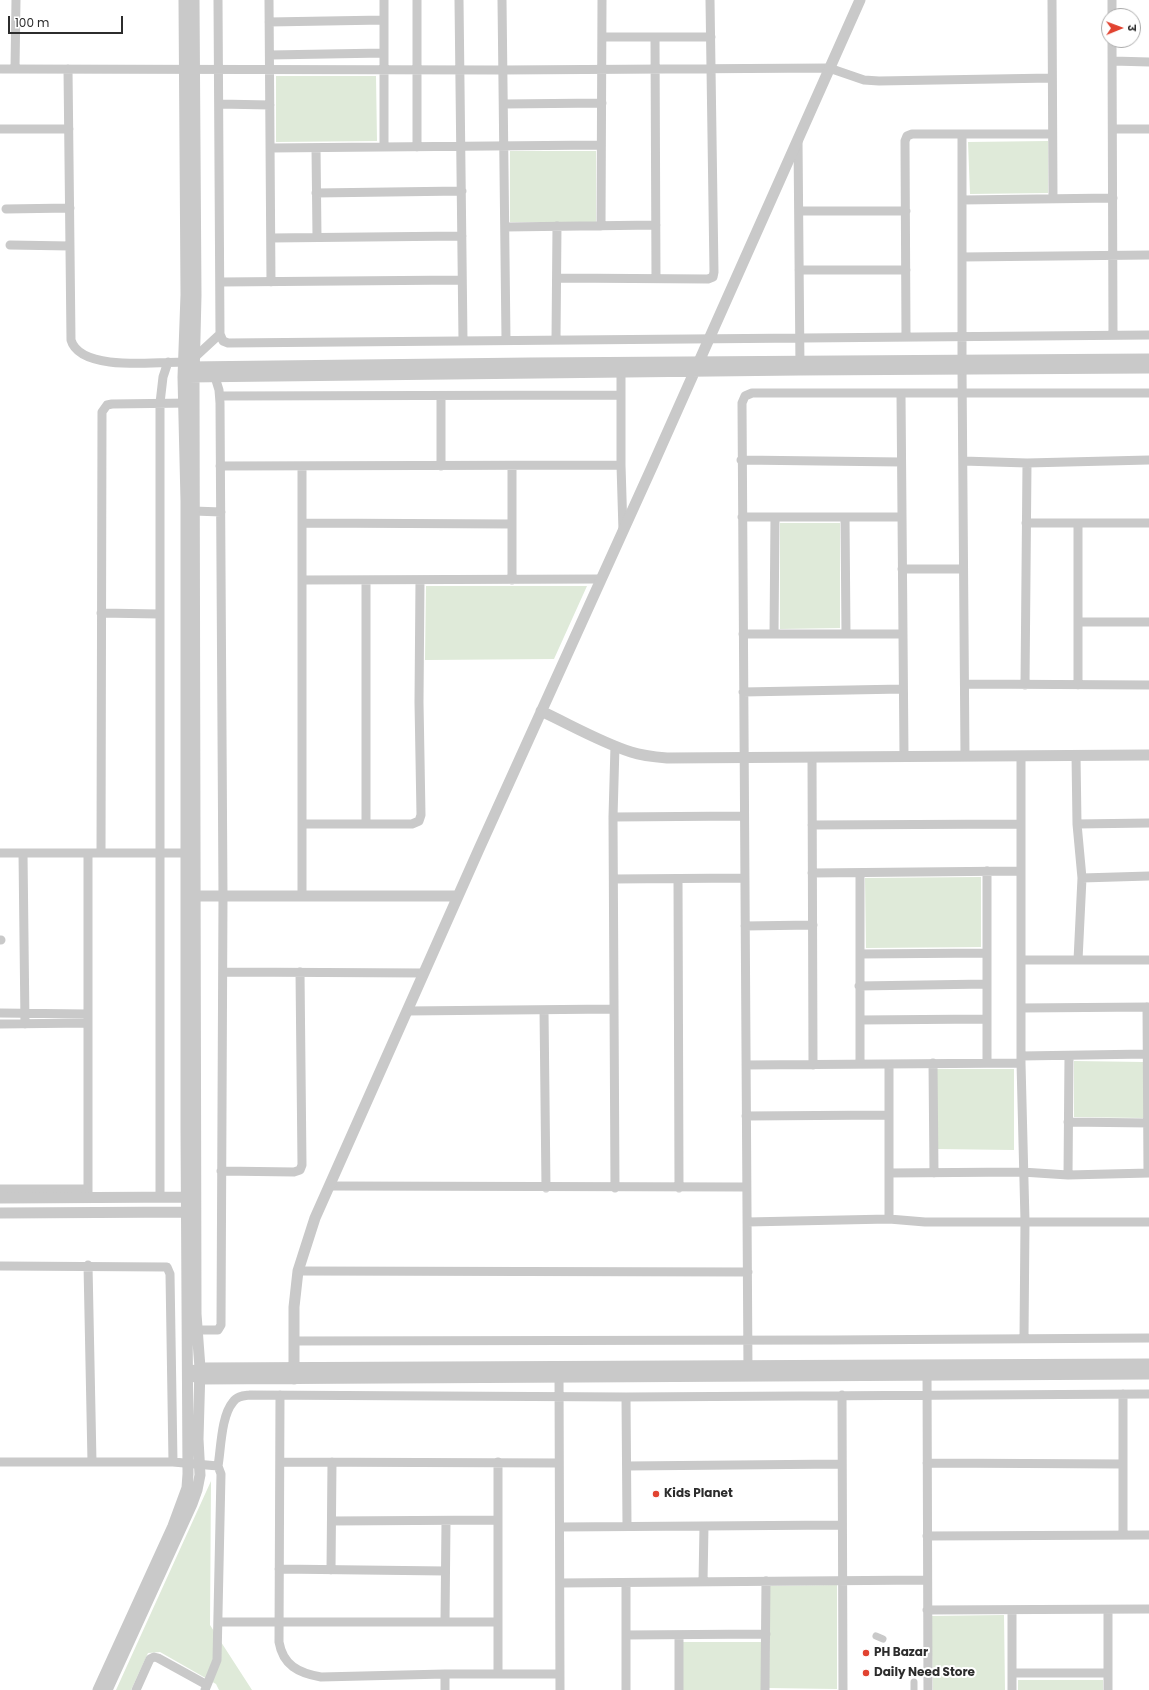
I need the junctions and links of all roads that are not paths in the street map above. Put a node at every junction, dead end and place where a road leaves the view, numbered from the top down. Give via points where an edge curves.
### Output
1 (16, 0) edge
2 (184, 0) edge
3 (194, 0) edge
4 (218, 0) edge
5 (269, 0) edge
6 (384, 0) edge
7 (417, 0) edge
8 (460, 0) edge
9 (502, 0) edge
10 (602, 0) edge
11 (710, 0) edge
12 (860, 0) edge
13 (1052, 0) edge
14 (384, 20) junction
15 (269, 22) junction
16 (602, 37) junction
17 (655, 37) junction
18 (711, 37) junction
19 (1112, 48) edge
20 (384, 53) junction
21 (270, 54) junction
22 (1113, 61) junction
23 (1149, 62) edge
24 (15, 68) junction
25 (829, 68) junction
26 (0, 69) edge
27 (68, 69) junction
28 (190, 69) junction
29 (219, 69) junction
30 (270, 69) junction
31 (602, 69) junction
32 (655, 69) junction
33 (712, 69) junction
34 (384, 70) junction
35 (417, 70) junction
36 (460, 70) junction
37 (503, 70) junction
38 (1052, 78) junction
39 (602, 103) junction
40 (219, 104) junction
41 (504, 104) junction
42 (270, 105) junction
43 (0, 129) edge
44 (69, 129) junction
45 (1113, 129) junction
46 (1149, 129) edge
47 (962, 134) junction
48 (1052, 134) junction
49 (798, 137) junction
50 (602, 145) junction
51 (461, 146) junction
52 (504, 146) junction
53 (384, 147) junction
54 (417, 147) junction
55 (270, 148) junction
56 (316, 148) junction
57 (462, 192) junction
58 (316, 193) junction
59 (1053, 198) junction
60 (1113, 198) junction
61 (962, 200) junction
62 (70, 208) junction
63 (6, 209) dead end
64 (799, 211) junction
65 (906, 211) junction
66 (656, 225) junction
67 (557, 226) junction
68 (602, 226) junction
69 (505, 227) junction
70 (462, 236) junction
71 (271, 238) junction
72 (317, 238) junction
73 (10, 245) dead end
74 (70, 246) junction
75 (1112, 255) junction
76 (1149, 255) edge
77 (962, 257) junction
78 (799, 270) junction
79 (906, 270) junction
80 (557, 278) junction
81 (656, 278) junction
82 (462, 280) junction
83 (221, 282) junction
84 (271, 282) junction
85 (220, 334) junction
86 (1113, 335) junction
87 (1149, 335) edge
88 (800, 337) junction
89 (906, 337) junction
90 (962, 337) junction
91 (506, 339) junction
92 (556, 339) junction
93 (708, 339) junction
94 (463, 340) junction
95 (1149, 359) edge
96 (168, 362) junction
97 (962, 365) junction
98 (800, 366) junction
99 (636, 367) junction
100 (697, 367) junction
101 (189, 368) junction
102 (1149, 368) edge
103 (621, 372) junction
104 (215, 377) junction
105 (1149, 393) edge
106 (901, 394) junction
107 (962, 394) junction
108 (621, 395) junction
109 (220, 396) junction
110 (441, 396) junction
111 (160, 403) junction
112 (189, 403) junction
113 (742, 460) junction
114 (1149, 460) edge
115 (963, 461) junction
116 (902, 462) junction
117 (1027, 462) junction
118 (220, 466) junction
119 (302, 466) junction
120 (441, 466) junction
121 (512, 466) junction
122 (621, 466) junction
123 (194, 511) junction
124 (221, 512) junction
125 (742, 517) junction
126 (775, 517) junction
127 (845, 517) junction
128 (902, 517) junction
129 (303, 523) junction
130 (1026, 523) junction
131 (1078, 523) junction
132 (1149, 523) edge
133 (512, 524) junction
134 (623, 531) junction
135 (902, 569) junction
136 (963, 569) junction
137 (601, 579) junction
138 (303, 580) junction
139 (366, 580) junction
140 (420, 580) junction
141 (512, 580) junction
142 (101, 613) junction
143 (159, 614) junction
144 (1078, 622) junction
145 (1149, 622) edge
146 (743, 634) junction
147 (774, 634) junction
148 (846, 634) junction
149 (903, 634) junction
150 (965, 684) junction
151 (1025, 685) junction
152 (1078, 685) junction
153 (1149, 685) edge
154 (903, 689) junction
155 (743, 692) junction
156 (541, 711) junction
157 (614, 746) junction
158 (1076, 755) junction
159 (1149, 755) edge
160 (904, 756) junction
161 (966, 756) junction
162 (1020, 756) junction
163 (744, 757) junction
164 (812, 757) junction
165 (744, 816) junction
166 (613, 817) junction
167 (1149, 823) edge
168 (303, 824) junction
169 (366, 824) junction
170 (1021, 824) junction
171 (1077, 824) junction
172 (812, 825) junction
173 (159, 852) junction
174 (191, 852) junction
175 (0, 853) edge
176 (23, 853) junction
177 (88, 853) junction
178 (101, 853) junction
179 (987, 871) junction
180 (1021, 871) junction
181 (812, 873) junction
182 (860, 873) junction
183 (1149, 876) edge
184 (678, 878) junction
185 (744, 878) junction
186 (1082, 878) junction
187 (614, 879) junction
188 (195, 896) junction
189 (223, 896) junction
190 (302, 896) junction
191 (458, 896) junction
192 (813, 925) junction
193 (745, 926) junction
194 (987, 953) junction
195 (860, 954) junction
196 (1021, 960) junction
197 (1078, 960) junction
198 (1149, 960) edge
199 (223, 972) junction
200 (300, 972) junction
201 (424, 973) junction
202 (987, 984) junction
203 (859, 986) junction
204 (1148, 1007) edge
205 (1021, 1008) junction
206 (614, 1009) junction
207 (544, 1010) junction
208 (407, 1011) junction
209 (0, 1013) edge
210 (24, 1014) junction
211 (87, 1014) junction
212 (987, 1019) junction
213 (860, 1020) junction
214 (88, 1023) junction
215 (0, 1024) edge
216 (24, 1024) junction
217 (1147, 1054) junction
218 (1069, 1056) junction
219 (1021, 1059) junction
220 (933, 1063) junction
221 (987, 1063) junction
222 (860, 1064) junction
223 (889, 1064) junction
224 (746, 1065) junction
225 (814, 1065) junction
226 (888, 1115) junction
227 (746, 1116) junction
228 (1068, 1122) junction
229 (1148, 1123) edge
230 (221, 1171) junction
231 (1022, 1172) junction
232 (889, 1173) junction
233 (934, 1173) junction
234 (1148, 1173) edge
235 (1068, 1175) junction
236 (329, 1186) junction
237 (546, 1188) junction
238 (615, 1188) junction
239 (679, 1188) junction
240 (746, 1188) junction
241 (0, 1190) edge
242 (88, 1193) junction
243 (160, 1197) junction
244 (192, 1197) junction
245 (0, 1198) edge
246 (192, 1212) junction
247 (0, 1213) edge
248 (889, 1219) junction
249 (1024, 1221) junction
250 (748, 1222) junction
251 (1149, 1222) edge
252 (88, 1265) junction
253 (0, 1266) edge
254 (298, 1271) junction
255 (748, 1272) junction
256 (197, 1330) junction
257 (1024, 1338) junction
258 (1149, 1338) edge
259 (747, 1340) junction
260 (294, 1341) junction
261 (1149, 1364) edge
262 (200, 1368) junction
263 (295, 1368) junction
264 (927, 1370) junction
265 (748, 1371) junction
266 (559, 1372) junction
267 (188, 1373) junction
268 (1149, 1374) edge
269 (199, 1379) junction
270 (294, 1379) junction
271 (927, 1394) junction
272 (1123, 1394) junction
273 (1149, 1394) edge
274 (280, 1395) junction
275 (842, 1395) junction
276 (559, 1396) junction
277 (626, 1397) junction
278 (0, 1462) edge
279 (92, 1462) junction
280 (173, 1462) junction
281 (280, 1462) junction
282 (332, 1462) junction
283 (498, 1462) junction
284 (559, 1462) junction
285 (194, 1464) junction
286 (842, 1464) junction
287 (927, 1464) junction
288 (1123, 1464) junction
289 (218, 1466) junction
290 (627, 1466) junction
291 (498, 1520) junction
292 (332, 1521) junction
293 (446, 1521) junction
294 (842, 1525) junction
295 (627, 1526) junction
296 (704, 1526) junction
297 (560, 1527) junction
298 (1123, 1535) junction
299 (1149, 1535) edge
300 (927, 1536) junction
301 (279, 1569) junction
302 (331, 1570) junction
303 (445, 1571) junction
304 (927, 1580) junction
305 (842, 1581) junction
306 (703, 1582) junction
307 (766, 1582) junction
308 (560, 1583) junction
309 (626, 1583) junction
310 (1149, 1609) edge
311 (927, 1610) junction
312 (1012, 1610) junction
313 (1108, 1610) junction
314 (218, 1622) junction
315 (279, 1622) junction
316 (445, 1622) junction
317 (498, 1622) junction
318 (679, 1634) junction
319 (766, 1634) junction
320 (626, 1635) junction
321 (876, 1636) dead end
322 (883, 1639) dead end
323 (1012, 1673) junction
324 (1108, 1673) junction
325 (445, 1674) junction
326 (498, 1674) junction
327 (560, 1674) junction
328 (914, 1682) dead end
329 (207, 1685) edge
330 (98, 1690) edge
331 (107, 1690) edge
332 (136, 1690) edge
333 (445, 1690) edge
334 (560, 1690) edge
335 (626, 1690) edge
336 (679, 1690) edge
337 (765, 1690) edge
338 (843, 1690) edge
339 (914, 1690) edge
340 (928, 1690) edge
341 (1012, 1690) edge
342 (1108, 1690) edge

1 - 24 street
2 - 28 street
3 - 28 street
4 - 29 street
5 - 15 street
6 - 14 street
7 - 35 street
8 - 36 street
9 - 37 street
10 - 16 street
11 - 18 street
12 - 25 street
13 - 38 street
14 - 15 street
14 - 20 street
15 - 21 street
16 - 17 street
16 - 31 street
17 - 18 street
17 - 32 street
18 - 33 street
19 - 22 street
20 - 21 street
20 - 34 street
21 - 30 street
22 - 23 street
22 - 45 street
24 - 26 street
24 - 27 street
25 - 33 street
25 - 38 street via 864,80 879,81
25 - 49 street
27 - 28 street
27 - 44 street
28 - 29 street
28 - 101 street via 196,295
29 - 30 street
29 - 40 street
30 - 34 street
30 - 42 street
31 - 32 street
31 - 37 street
31 - 39 street
32 - 33 street
32 - 66 street
33 - 81 street via 713,277
34 - 35 street
34 - 53 street
35 - 36 street
35 - 54 street
36 - 37 street
36 - 51 street
37 - 41 street
38 - 48 street
39 - 41 street
39 - 50 street
40 - 42 street
40 - 83 street
41 - 52 street
42 - 55 street
43 - 44 street
44 - 62 street
45 - 46 street
45 - 60 street
47 - 48 street
47 - 61 street
47 - 65 street via 907,136
48 - 59 street
49 - 64 street
49 - 93 street
50 - 52 street
50 - 68 street
51 - 52 street
51 - 54 street
51 - 57 street
52 - 69 street
53 - 54 street
53 - 56 street
55 - 56 street
55 - 71 street
56 - 58 street
57 - 58 street
57 - 70 street
58 - 72 street
59 - 60 street
59 - 61 street
60 - 75 street
61 - 77 street
62 - 63 street
62 - 74 street
64 - 65 street
64 - 78 street
65 - 79 street
66 - 68 street
66 - 81 street
67 - 68 street
67 - 69 street
67 - 80 street
69 - 91 street
70 - 72 street
70 - 82 street
71 - 72 street
71 - 84 street
73 - 74 street
74 - 96 street via 72,346 85,355 104,362
75 - 76 street
75 - 77 street
75 - 86 street
77 - 90 street
78 - 79 street
78 - 88 street
79 - 89 street
80 - 81 street
80 - 92 street
82 - 84 street
82 - 94 street
83 - 84 street
83 - 85 street
85 - 94 street via 223,341 228,343
85 - 101 street
86 - 87 street
86 - 90 street
88 - 89 street
88 - 93 street
88 - 98 street
89 - 90 street
90 - 97 street
91 - 92 street
91 - 94 street
92 - 93 street
93 - 100 street
95 - 97 street
96 - 101 street
96 - 111 street via 163,377
97 - 98 street
97 - 102 street
97 - 107 street
98 - 100 street
99 - 100 street
99 - 101 street
99 - 103 street
100 - 134 street
101 - 104 street
101 - 112 street
103 - 104 street
103 - 108 street
104 - 109 street
105 - 107 street
106 - 107 street
106 - 113 street via 752,393 746,396 742,403
106 - 116 street
107 - 115 street
108 - 110 street
108 - 122 street
109 - 110 street
109 - 118 street
110 - 120 street
111 - 112 street
111 - 142 street via 112,404 107,405 102,412
111 - 143 street
112 - 123 street
112 - 174 street via 186,501
113 - 116 street
113 - 125 street
114 - 117 street
115 - 117 street
115 - 136 street
116 - 128 street
117 - 130 street
118 - 119 street
118 - 124 street
119 - 120 street
119 - 129 street
120 - 121 street
121 - 122 street
121 - 133 street
122 - 134 street
123 - 124 street
123 - 174 street
124 - 189 street
125 - 126 street
125 - 146 street
126 - 127 street
126 - 147 street
127 - 128 street
127 - 148 street
128 - 135 street
129 - 133 street
129 - 138 street
130 - 131 street
130 - 151 street
131 - 132 street
131 - 144 street
133 - 141 street
134 - 137 street
135 - 136 street
135 - 149 street
136 - 150 street
137 - 141 street
137 - 156 street
138 - 139 street
138 - 168 street
139 - 140 street
139 - 169 street
140 - 141 street
140 - 169 street via 421,815 419,821 412,824
142 - 143 street
142 - 178 street
143 - 173 street
144 - 145 street
144 - 152 street
146 - 147 street
146 - 155 street
147 - 148 street
148 - 149 street
149 - 154 street
150 - 151 street
150 - 161 street
151 - 152 street
152 - 153 street
154 - 155 street
154 - 160 street
155 - 163 street
156 - 157 street
156 - 191 street
157 - 163 street via 632,753 667,758
157 - 166 street
158 - 159 street
158 - 162 street
158 - 171 street
160 - 161 street
160 - 164 street
161 - 162 street
162 - 170 street
163 - 164 street
163 - 165 street
164 - 172 street
165 - 166 street
165 - 185 street
166 - 187 street
167 - 171 street
168 - 169 street
168 - 190 street
170 - 172 street
170 - 180 street
171 - 186 street
172 - 181 street
173 - 174 street
173 - 178 street
173 - 243 street
174 - 188 street
174 - 244 street
175 - 176 street
176 - 177 street
176 - 210 street
177 - 178 street
177 - 211 street
179 - 180 street
179 - 182 street
179 - 194 street
180 - 196 street
181 - 182 street
181 - 192 street
182 - 195 street
183 - 186 street
184 - 185 street
184 - 187 street
184 - 239 street
185 - 193 street
186 - 197 street
187 - 206 street
188 - 189 street
188 - 244 street
189 - 190 street
189 - 199 street
190 - 191 street
191 - 201 street
192 - 193 street
192 - 225 street
193 - 224 street
194 - 195 street
194 - 202 street
195 - 203 street
196 - 197 street
196 - 205 street
197 - 198 street
199 - 200 street
199 - 230 street
200 - 201 street
200 - 230 street via 302,1165 300,1170 294,1172
201 - 208 street
202 - 203 street
202 - 212 street
203 - 213 street
204 - 205 street
204 - 217 street
205 - 219 street
206 - 207 street
206 - 238 street
207 - 208 street
207 - 237 street
208 - 236 street
209 - 210 street
210 - 211 street
210 - 216 street
211 - 214 street
212 - 213 street
212 - 221 street
213 - 222 street
214 - 216 street
214 - 242 street
215 - 216 street
217 - 218 street
217 - 229 street
218 - 219 street
218 - 228 street
219 - 221 street
219 - 231 street
220 - 221 street
220 - 223 street
220 - 233 street
222 - 223 street
222 - 225 street
223 - 226 street
224 - 225 street
224 - 227 street
226 - 227 street
226 - 232 street
227 - 240 street
228 - 229 street
228 - 235 street
229 - 234 street
230 - 256 street via 221,1325 218,1330
231 - 233 street
231 - 235 street
231 - 249 street
232 - 233 street
232 - 248 street
234 - 235 street
236 - 237 street
236 - 254 street via 315,1218
237 - 238 street
238 - 239 street
239 - 240 street
240 - 250 street
241 - 242 street
242 - 243 street
242 - 245 street
243 - 244 street
244 - 246 street
246 - 247 street
246 - 256 street
246 - 267 street
248 - 249 street via 926,1222
248 - 250 street
249 - 251 street
249 - 257 street
250 - 255 street
252 - 253 street
252 - 279 street
252 - 280 street via 164,1266 170,1270
254 - 255 street
254 - 260 street
255 - 259 street
256 - 262 street
257 - 258 street
257 - 259 street
259 - 260 street
259 - 265 street
260 - 263 street
261 - 264 street
262 - 263 street
262 - 267 street
262 - 269 street
263 - 266 street
263 - 270 street
264 - 265 street
264 - 268 street
264 - 271 street
265 - 266 street
266 - 270 street
266 - 276 street
267 - 269 street
267 - 285 street
269 - 270 street
269 - 285 street via 198,1438
271 - 272 street
271 - 275 street
271 - 287 street
272 - 273 street
272 - 288 street
274 - 276 street
274 - 281 street
274 - 289 street via 250,1395 239,1397 233,1402 224,1427
275 - 277 street
275 - 286 street
276 - 277 street
276 - 284 street
277 - 290 street
278 - 279 street
279 - 280 street
280 - 285 street
281 - 282 street
281 - 301 street
282 - 283 street
282 - 292 street
283 - 284 street
283 - 291 street
284 - 297 street
285 - 289 street
285 - 330 street via 181,1506
285 - 331 street via 200,1475 192,1504
286 - 290 street
286 - 294 street
287 - 288 street
287 - 300 street
288 - 298 street
289 - 314 street
290 - 295 street
291 - 293 street
291 - 317 street
292 - 293 street
292 - 302 street
293 - 303 street
294 - 296 street
294 - 305 street
295 - 296 street
295 - 297 street
296 - 306 street
297 - 308 street
298 - 299 street
298 - 300 street
300 - 304 street
301 - 302 street
301 - 315 street
302 - 303 street
303 - 316 street
304 - 305 street
304 - 311 street
305 - 307 street
305 - 338 street
306 - 307 street
306 - 309 street
307 - 319 street
308 - 309 street
308 - 327 street
309 - 320 street
310 - 313 street
311 - 312 street
311 - 340 street
312 - 313 street
312 - 323 street
313 - 324 street
314 - 315 street
314 - 329 street via 217,1660
315 - 316 street
315 - 325 street via 281,1653 287,1662 308,1675 321,1677
316 - 317 street
317 - 326 street
318 - 319 street
318 - 320 street
318 - 336 street
319 - 337 street
320 - 335 street
321 - 322 street
323 - 324 street
323 - 341 street
324 - 342 street
325 - 326 street
325 - 333 street
326 - 327 street
327 - 334 street
328 - 339 street
329 - 332 street via 154,1657 150,1659

